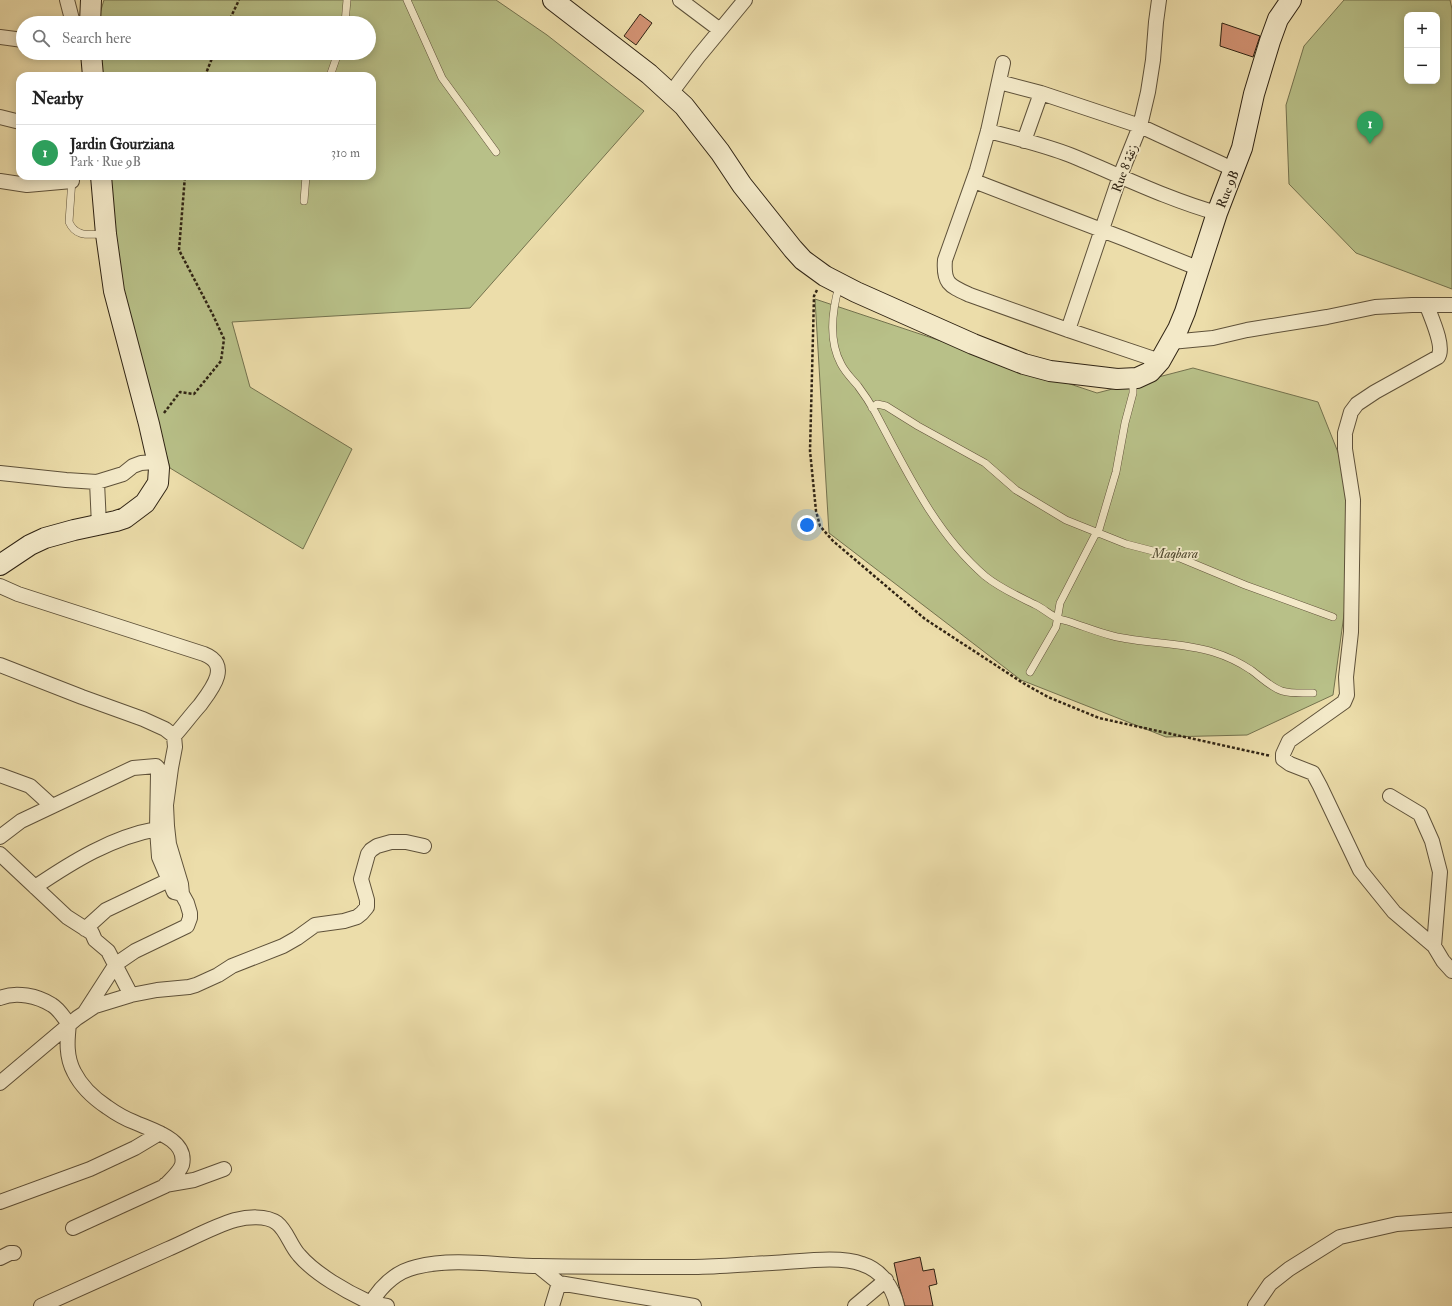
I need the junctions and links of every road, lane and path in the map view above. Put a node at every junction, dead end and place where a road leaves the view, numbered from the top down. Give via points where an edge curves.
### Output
1 (67, 0) edge
2 (91, 0) edge
3 (239, 0) edge
4 (347, 0) edge
5 (407, 0) edge
6 (553, 0) edge
7 (680, 0) edge
8 (745, 0) edge
9 (1159, 0) edge
10 (1290, 0) edge
11 (71, 16) edge
12 (90, 16) edge
13 (231, 16) edge
14 (346, 16) edge
15 (720, 30) junction
16 (0, 38) edge
17 (16, 39) edge
18 (92, 60) edge
19 (211, 60) edge
20 (336, 60) edge
21 (1003, 63) dead end
22 (93, 72) edge
23 (207, 72) edge
24 (331, 72) edge
25 (999, 82) junction
26 (671, 93) junction
27 (1041, 93) junction
28 (0, 117) edge
29 (16, 121) edge
30 (1140, 126) junction
31 (988, 131) junction
32 (1024, 141) junction
33 (496, 152) dead end
34 (1235, 170) junction
35 (1120, 176) junction
36 (59, 180) edge
37 (72, 180) edge
38 (101, 180) edge
39 (185, 180) edge
40 (306, 180) edge
41 (0, 181) edge
42 (974, 181) junction
43 (304, 201) dead end
44 (1217, 213) junction
45 (1102, 230) junction
46 (106, 234) junction
47 (1200, 269) junction
48 (832, 280) junction
49 (1452, 305) edge
50 (1427, 306) junction
51 (1068, 330) junction
52 (1171, 342) junction
53 (1147, 370) junction
54 (872, 408) junction
55 (151, 430) junction
56 (159, 468) junction
57 (0, 473) edge
58 (97, 482) junction
59 (99, 525) junction
60 (1098, 533) junction
61 (0, 565) edge
62 (0, 586) edge
63 (1333, 617) dead end
64 (1057, 618) junction
65 (0, 665) edge
66 (1030, 672) dead end
67 (1313, 693) dead end
68 (174, 736) junction
69 (1283, 759) junction
70 (0, 774) edge
71 (1390, 796) dead end
72 (52, 806) junction
73 (157, 829) junction
74 (0, 837) edge
75 (424, 846) dead end
76 (0, 854) edge
77 (169, 880) junction
78 (35, 887) junction
79 (182, 894) junction
80 (85, 929) junction
81 (1434, 946) junction
82 (116, 964) junction
83 (1452, 971) edge
84 (2, 994) edge
85 (132, 995) junction
86 (84, 1012) junction
87 (69, 1024) junction
88 (0, 1083) edge
89 (160, 1133) junction
90 (224, 1169) dead end
91 (165, 1186) junction
92 (4, 1198) edge
93 (1452, 1220) edge
94 (73, 1228) dead end
95 (14, 1253) dead end
96 (0, 1258) edge
97 (538, 1266) junction
98 (886, 1280) junction
99 (559, 1283) junction
100 (643, 1301) edge
101 (370, 1304) edge
102 (41, 1306) edge
103 (387, 1306) edge
104 (552, 1306) edge
105 (694, 1306) edge
106 (855, 1306) edge
107 (897, 1306) edge
108 (1255, 1306) edge

1 - 11 street
2 - 12 street
3 - 13 path
4 - 14 lane
5 - 33 lane via 442,78
6 - 26 street
7 - 15 street
8 - 15 street
9 - 30 street, Rue 8 زنقة via 1153,60
10 - 34 street, Rue 9B via 1278,18 1270,40
15 - 26 street
16 - 17 street
18 - 22 street
19 - 23 path
20 - 24 lane
21 - 25 street
25 - 27 street
25 - 31 street
26 - 48 street via 696,121 793,249 803,260
27 - 30 street
27 - 32 street
28 - 29 street
30 - 34 street
30 - 35 street, Rue 8 زنقة
31 - 32 street
31 - 42 street
32 - 35 street via 1069,155
34 - 44 street, Rue 9B
35 - 44 street
35 - 45 street, Rue 8 زنقة
36 - 41 street via 27,185
37 - 46 lane via 72,228 84,234
38 - 46 street
39 - 55 path via 179,250 224,339 221,361 194,394 180,392
40 - 43 lane
42 - 45 street
42 - 51 street via 945,260 946,281 954,288 970,295
44 - 47 street, Rue 9B
45 - 47 street
45 - 51 street, Rue 8 زنقة
46 - 55 street via 115,297
47 - 52 street, Rue 9B
48 - 53 street via 1024,364 1086,376
48 - 54 lane via 834,344 841,364
48 - 69 path via 814,296 810,451 816,511 820,526 833,541 925,619 1048,697 1099,718
49 - 50 street
50 - 52 street via 1369,308 1213,338
50 - 69 street via 1440,354 1356,404 1345,433 1353,500 1351,632 1346,677 1347,695 1344,702 1289,741
51 - 53 street
52 - 53 street, Rue 9B
53 - 60 lane via 1133,394 1116,472
54 - 60 lane via 877,404 886,406 985,462 1030,499 1066,520
54 - 64 lane via 910,478 959,551 998,585
55 - 56 street
56 - 58 street via 154,462 141,463 123,474
56 - 59 street via 158,482 145,503 125,518
57 - 58 street
58 - 59 street
59 - 61 street via 45,538
60 - 63 lane via 1126,544 1180,558
60 - 64 lane via 1060,602
62 - 68 street via 212,658 218,666 214,685
64 - 66 lane via 1056,627
64 - 67 lane via 1129,640 1212,651 1227,656 1283,691
65 - 68 street via 143,719
68 - 79 street via 175,747 166,814 169,844
69 - 81 street via 1313,773 1360,870 1394,912
70 - 72 street via 30,786
71 - 81 street via 1420,814 1432,841 1440,872
72 - 73 street via 133,768 156,766
72 - 74 street via 21,821
73 - 77 street via 159,857
73 - 78 street via 140,832 71,862
75 - 85 street via 392,842 371,850 361,879 367,907 357,917 315,925 287,944 232,966 196,985
76 - 78 street
77 - 79 street via 174,892
77 - 80 street via 106,910
78 - 80 street via 66,917
79 - 82 street via 190,913 187,926 135,951
80 - 82 street via 92,932 95,940 108,951
81 - 83 street
82 - 85 street
82 - 86 street
84 - 87 street via 41,1000 53,1006
85 - 86 street
86 - 87 street
87 - 88 street
87 - 89 street via 69,1060 74,1073 87,1090 108,1108
89 - 91 street via 177,1144 182,1159 182,1166
89 - 92 street via 90,1169
90 - 91 street via 194,1180
91 - 94 street
93 - 108 street via 1398,1224 1340,1237 1270,1284
95 - 96 street
97 - 98 street via 695,1267 838,1260 862,1264
97 - 99 street
97 - 101 street via 454,1263 418,1266 403,1270 392,1277
98 - 106 street
98 - 107 street
99 - 100 street
99 - 104 street
100 - 105 street
101 - 102 street via 308,1264 295,1251 274,1221 247,1218 200,1234
101 - 103 street

